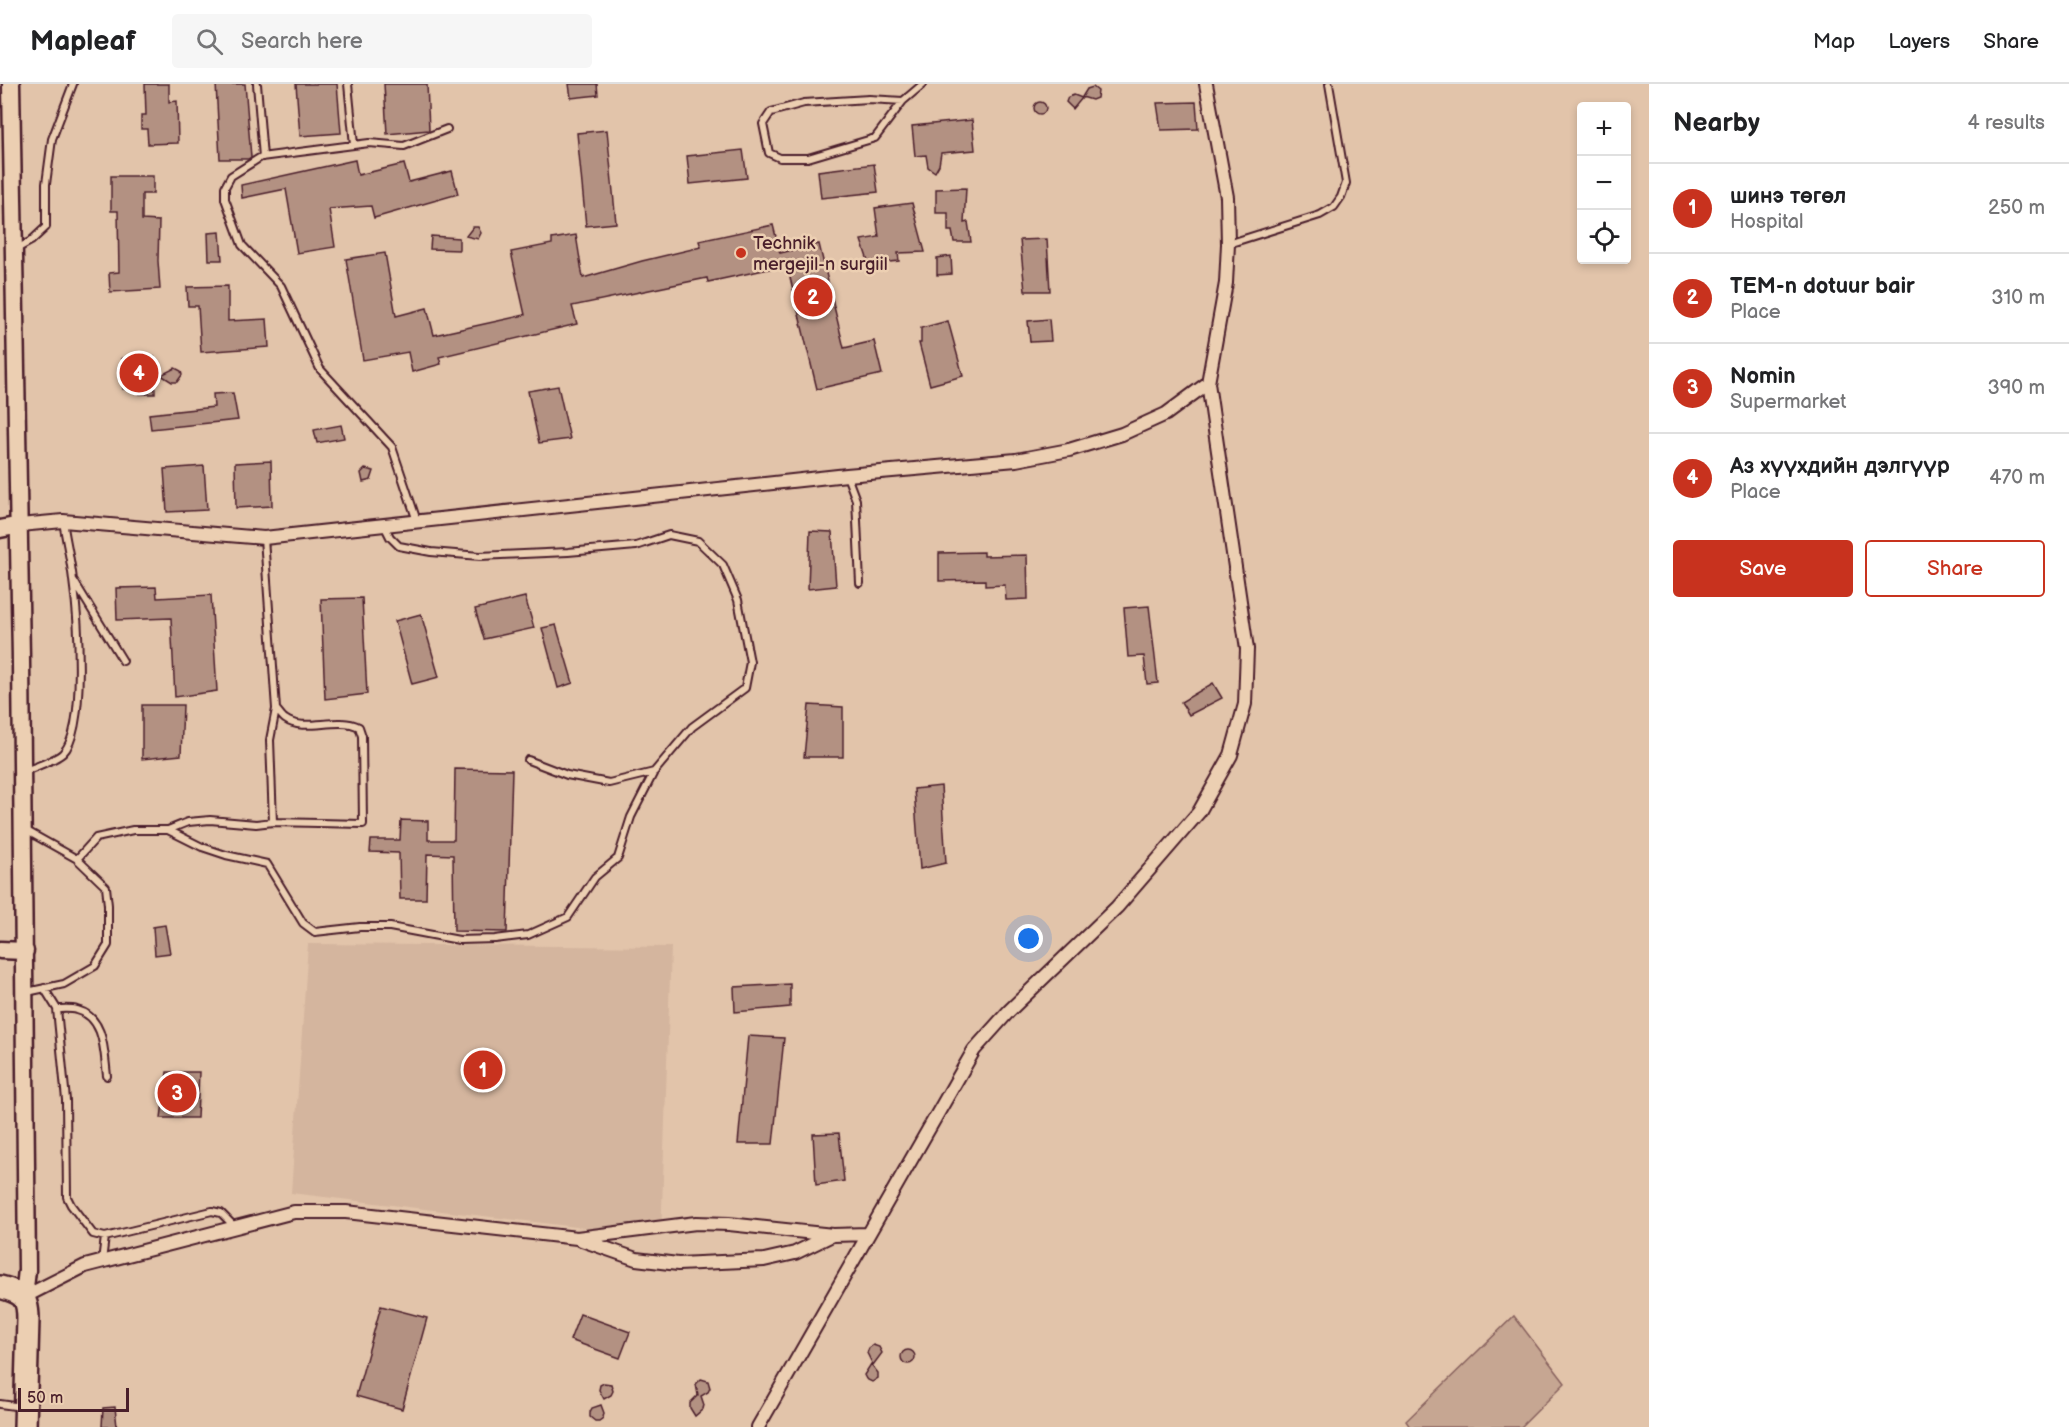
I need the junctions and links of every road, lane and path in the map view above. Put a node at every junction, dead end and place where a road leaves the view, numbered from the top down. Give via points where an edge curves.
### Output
1 (12, 84) edge
2 (73, 84) edge
3 (257, 84) edge
4 (348, 84) edge
5 (923, 84) edge
6 (1206, 84) edge
7 (1329, 84) edge
8 (903, 102) junction
9 (447, 129) dead end
10 (354, 145) junction
11 (263, 157) junction
12 (7, 166) edge
13 (1228, 244) junction
14 (15, 250) junction
15 (1208, 383) junction
16 (847, 475) junction
17 (63, 521) junction
18 (417, 521) junction
19 (20, 525) junction
20 (383, 525) junction
21 (0, 529) edge
22 (264, 538) junction
23 (74, 581) junction
24 (860, 583) dead end
25 (123, 661) dead end
26 (276, 708) junction
27 (528, 760) dead end
28 (23, 772) junction
29 (654, 772) junction
30 (273, 822) junction
31 (24, 830) junction
32 (168, 830) junction
33 (76, 859) junction
34 (0, 950) edge
35 (25, 951) junction
36 (44, 988) junction
37 (25, 993) junction
38 (57, 1009) junction
39 (107, 1076) dead end
40 (235, 1227) junction
41 (833, 1234) junction
42 (867, 1234) junction
43 (105, 1237) junction
44 (577, 1238) junction
45 (102, 1262) junction
46 (0, 1287) edge
47 (24, 1297) junction
48 (0, 1404) edge
49 (25, 1417) edge
50 (758, 1427) edge

1 - 12 main road
2 - 14 lane via 52,138 46,227
3 - 11 lane
4 - 10 lane
5 - 8 lane
6 - 13 street via 1227,197
7 - 13 lane via 1346,183 1341,197 1334,207 1320,215
8 - 8 lane via 874,138 808,158 780,158 769,153 763,124 771,112 804,104 868,99
9 - 10 lane via 404,146
10 - 11 lane
11 - 18 lane via 231,176 225,187 225,199 242,245 281,286 320,369 392,447
12 - 14 main road
13 - 15 street via 1226,283
14 - 19 main road
15 - 16 street via 1167,414 1122,435 1069,450 1016,460
15 - 42 street via 1247,648 1245,704 1231,755 1199,812 1118,907 1009,1011 974,1050
16 - 18 street
16 - 24 lane via 856,500
17 - 19 street
17 - 22 street
17 - 23 lane
18 - 20 street
19 - 21 main road
19 - 28 main road
20 - 22 street
20 - 29 lane via 399,546 480,556 636,546 669,536 698,541 723,565 738,600 749,676 745,688 692,727
22 - 26 lane
23 - 25 lane
23 - 28 lane via 78,701 74,735 62,754
26 - 30 lane via 270,740
26 - 30 lane via 296,724 350,722 359,727 363,824
27 - 29 lane via 567,775 609,783
28 - 31 main road
29 - 32 lane via 631,817 618,858 595,877 568,917 528,935 459,940 390,927 315,932 303,922 267,864 202,847
30 - 32 lane via 210,820 188,822
31 - 33 lane
31 - 35 main road
32 - 33 lane via 133,830 96,838
33 - 36 lane via 106,887 108,945 95,966 64,984
34 - 35 main road
35 - 37 main road
36 - 37 lane
36 - 38 lane
37 - 47 main road
38 - 39 lane via 77,1010 94,1019 103,1039
38 - 43 lane via 66,1100 68,1197 93,1234
40 - 43 lane via 221,1213 212,1211
40 - 44 street via 294,1212 346,1212
40 - 45 street
41 - 42 street
41 - 44 street via 696,1223
41 - 44 street via 795,1252 764,1260 678,1264 636,1259
42 - 50 street
43 - 45 lane
45 - 47 street via 85,1266
46 - 47 highway
47 - 49 highway via 28,1319
48 - 49 lane

